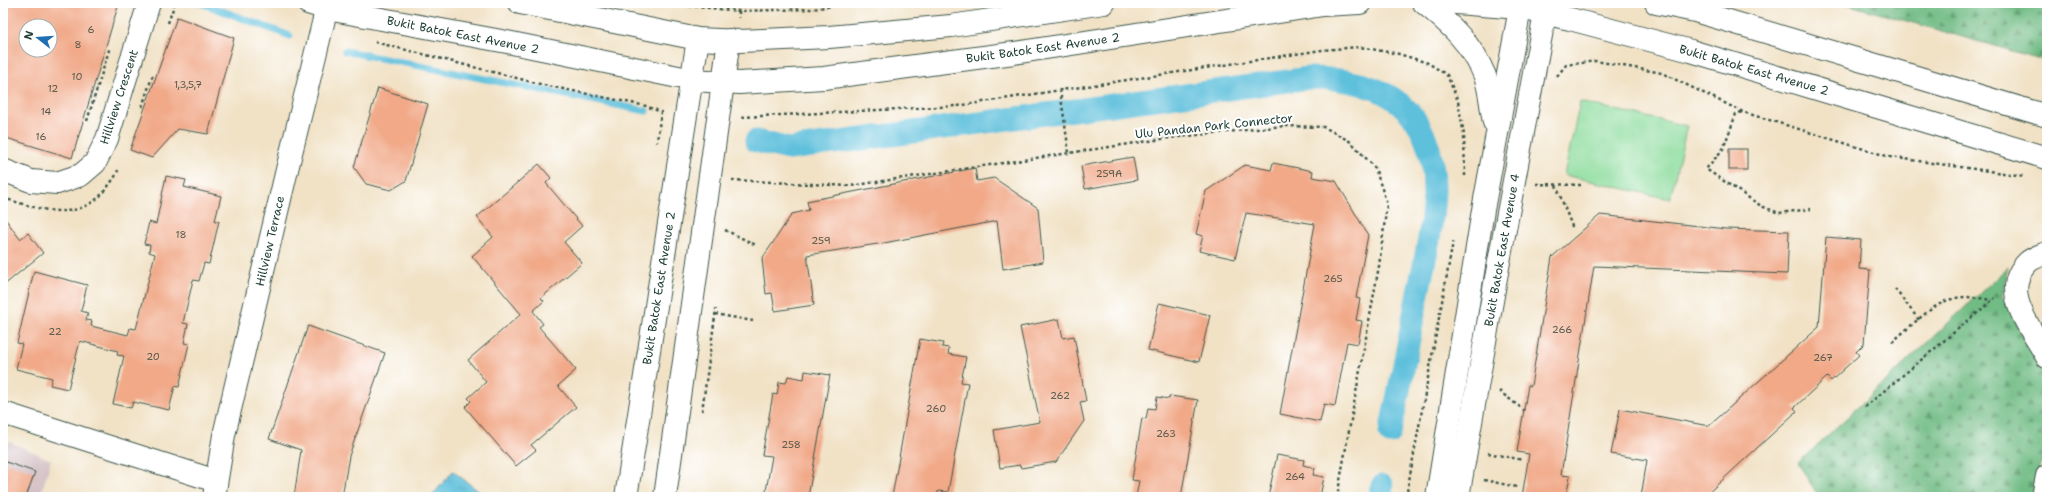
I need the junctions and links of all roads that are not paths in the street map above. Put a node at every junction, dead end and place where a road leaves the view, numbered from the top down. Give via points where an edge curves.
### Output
1 (149, 3) edge
2 (520, 3) edge
3 (1104, 3) edge
4 (1360, 3) edge
5 (1424, 3) edge
6 (1456, 3) edge
7 (1656, 3) edge
8 (321, 5) edge
9 (1520, 5) edge
10 (1546, 8) edge
11 (698, 39) junction
12 (729, 40) junction
13 (693, 80) junction
14 (724, 82) junction
15 (2047, 116) edge
16 (1496, 135) junction
17 (2047, 158) edge
18 (3, 170) edge
19 (2047, 252) edge
20 (2047, 357) edge
21 (3, 413) edge
22 (2047, 476) edge
23 (215, 489) edge
24 (626, 497) edge
25 (665, 497) edge
26 (1437, 497) edge
27 (1458, 497) edge
28 (2043, 497) edge

1 - 18 street, Hillview Crescent via 107,139 95,163 81,175 57,183 31,181
2 - 11 street
3 - 12 street via 951,26 821,37
4 - 14 street, Bukit Batok East Avenue 2 via 1323,5 1014,53 824,78
5 - 16 street via 1450,23 1472,51 1485,77
6 - 9 street, Bukit Batok East Avenue 2
7 - 15 street via 1695,11
8 - 13 street, Bukit Batok East Avenue 2
8 - 23 street, Hillview Terrace via 224,434
9 - 10 street, Bukit Batok East Avenue 2
9 - 16 street, Bukit Batok East Avenue 4
10 - 17 street, Bukit Batok East Avenue 2
10 - 27 street, Bukit Batok East Avenue 4
11 - 12 street
11 - 13 street, Bukit Batok East Avenue 2
12 - 14 street
13 - 14 street, Bukit Batok East Avenue 2
13 - 24 street, Bukit Batok East Avenue 2
14 - 25 street
16 - 26 street, Bukit Batok East Avenue 4
19 - 20 street via 2029,261 2016,281 2015,293 2018,304
21 - 23 street, Hillview Terrace
22 - 28 street

